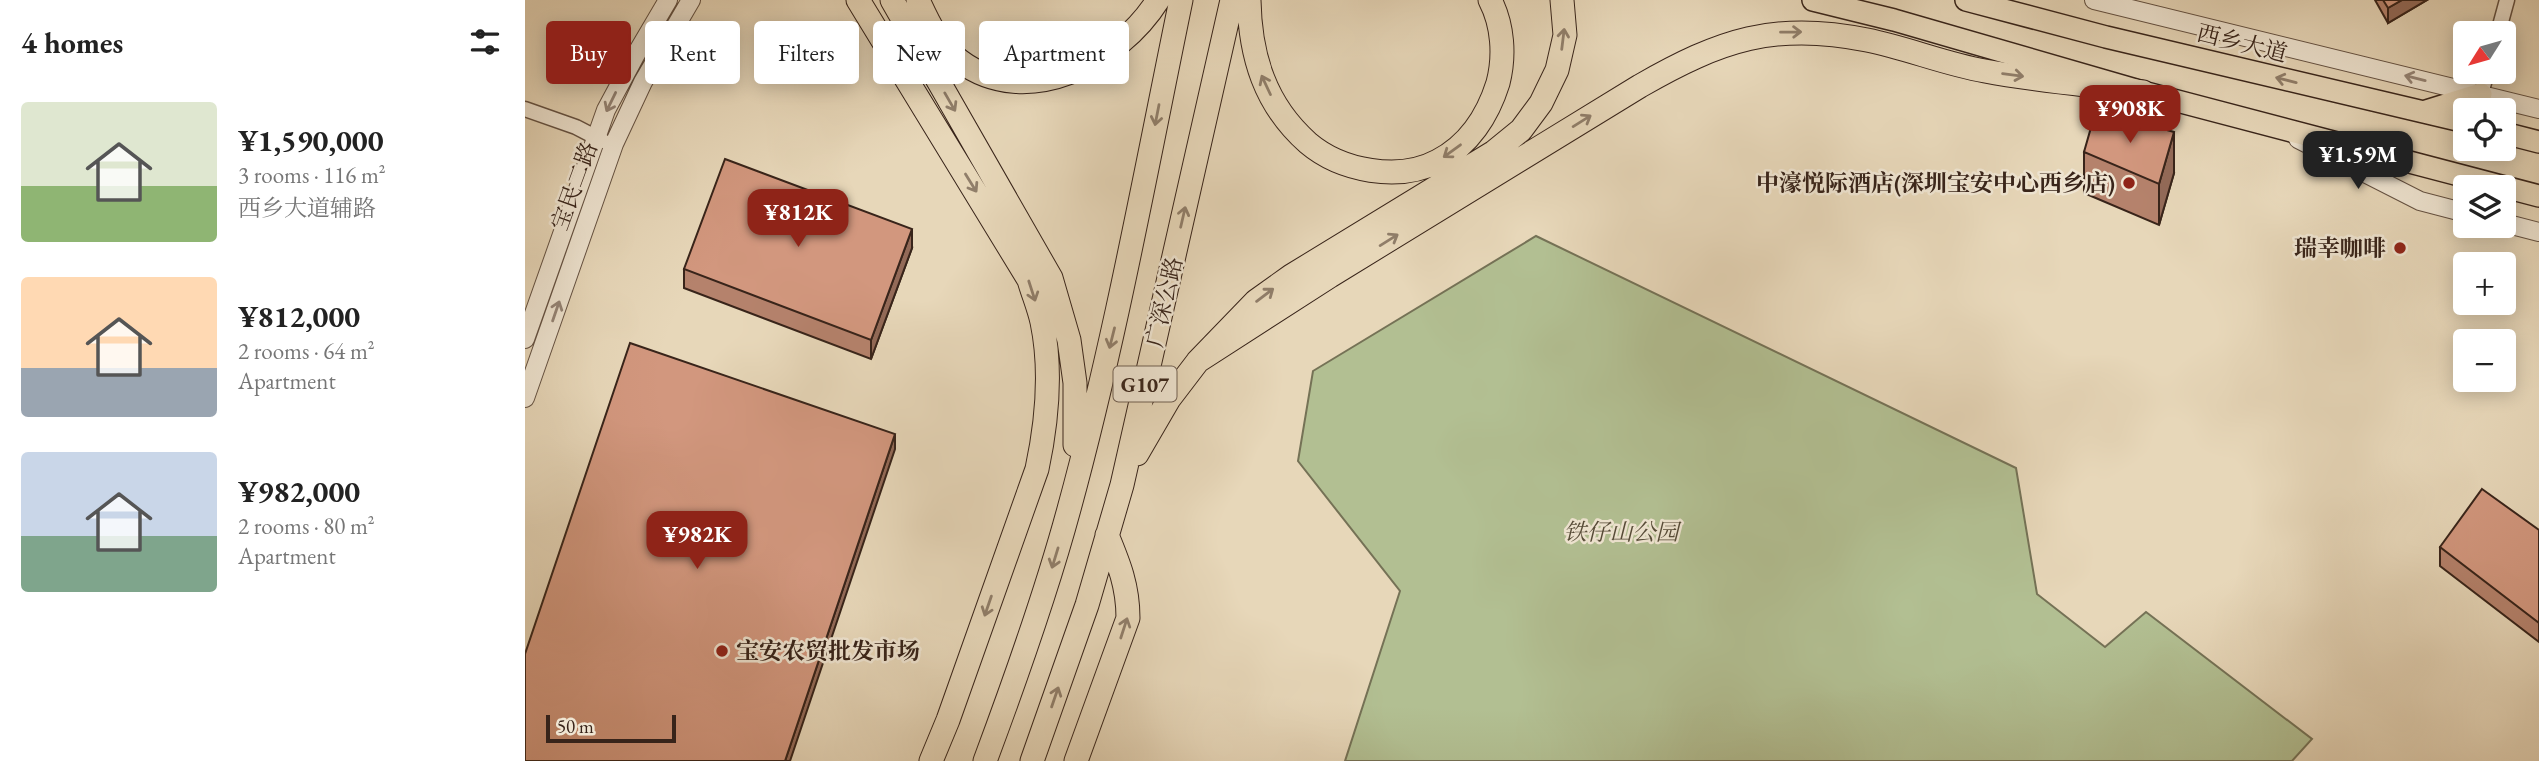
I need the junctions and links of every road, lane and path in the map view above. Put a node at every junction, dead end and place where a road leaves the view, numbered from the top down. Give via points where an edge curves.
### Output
1 (668, 0) edge
2 (691, 0) edge
3 (858, 0) edge
4 (892, 0) edge
5 (918, 0) edge
6 (1159, 0) edge
7 (1181, 0) edge
8 (1231, 0) edge
9 (1249, 0) edge
10 (1490, 0) edge
11 (1562, 0) edge
12 (1813, 0) edge
13 (1966, 0) edge
14 (2094, 0) edge
15 (2507, 0) edge
16 (2501, 21) edge
17 (2484, 84) edge
18 (2143, 92) junction
19 (2481, 94) junction
20 (525, 109) edge
21 (2539, 109) edge
22 (2424, 111) junction
23 (2453, 119) edge
24 (2267, 123) junction
25 (2516, 136) edge
26 (595, 138) junction
27 (2539, 142) edge
28 (614, 144) junction
29 (2539, 196) edge
30 (2453, 210) edge
31 (2516, 226) edge
32 (2539, 232) edge
33 (525, 339) edge
34 (1198, 361) junction
35 (525, 398) edge
36 (1122, 485) junction
37 (1069, 510) junction
38 (1107, 535) junction
39 (931, 761) edge
40 (985, 761) edge
41 (1032, 761) edge
42 (1076, 761) edge

1 -> 26 street, 宝民二路
2 - 28 street, 宝民二路 via 643,82
3 -> 39 highway via 1028,280 1042,323 1046,364 1046,428 1037,469
4 -> 37 highway via 1051,278 1076,383 1077,432
5 - 6 highway via 933,32 959,61 1013,82 1040,81 1092,63 1135,29
7 -> 37 highway, 广深公路 / G107 via 1117,318
36 -> 8 highway, 广深公路 / G107
10 -> 9 highway via 1502,38 1501,70 1479,126 1437,162 1386,172 1332,159 1289,123 1258,68 1249,33
34 -> 11 highway via 1256,301 1290,276 1494,152 1521,130 1557,70 1565,35
12 - 18 main road
22 -> 13 main road, 西乡大道
19 -> 14 street
15 - 16 street
17 - 19 street
18 - 24 main road
34 -> 18 highway via 1640,86 1724,44 1772,33 1816,32 1868,40 1984,71
19 - 21 street
19 - 22 main road
20 - 26 street
22 - 23 main road, 西乡大道
24 - 29 main road
24 - 30 street via 2420,201
25 - 27 main road
26 - 28 street
26 - 33 street, 宝民二路
35 -> 28 street, 宝民二路
31 - 32 street
34 - 36 highway via 1149,431
36 - 38 highway, 广深公路 / G107
37 -> 40 highway, 广深公路 / G107
41 -> 38 highway, 广深公路 / G107
42 -> 38 highway via 1128,618 1122,570

